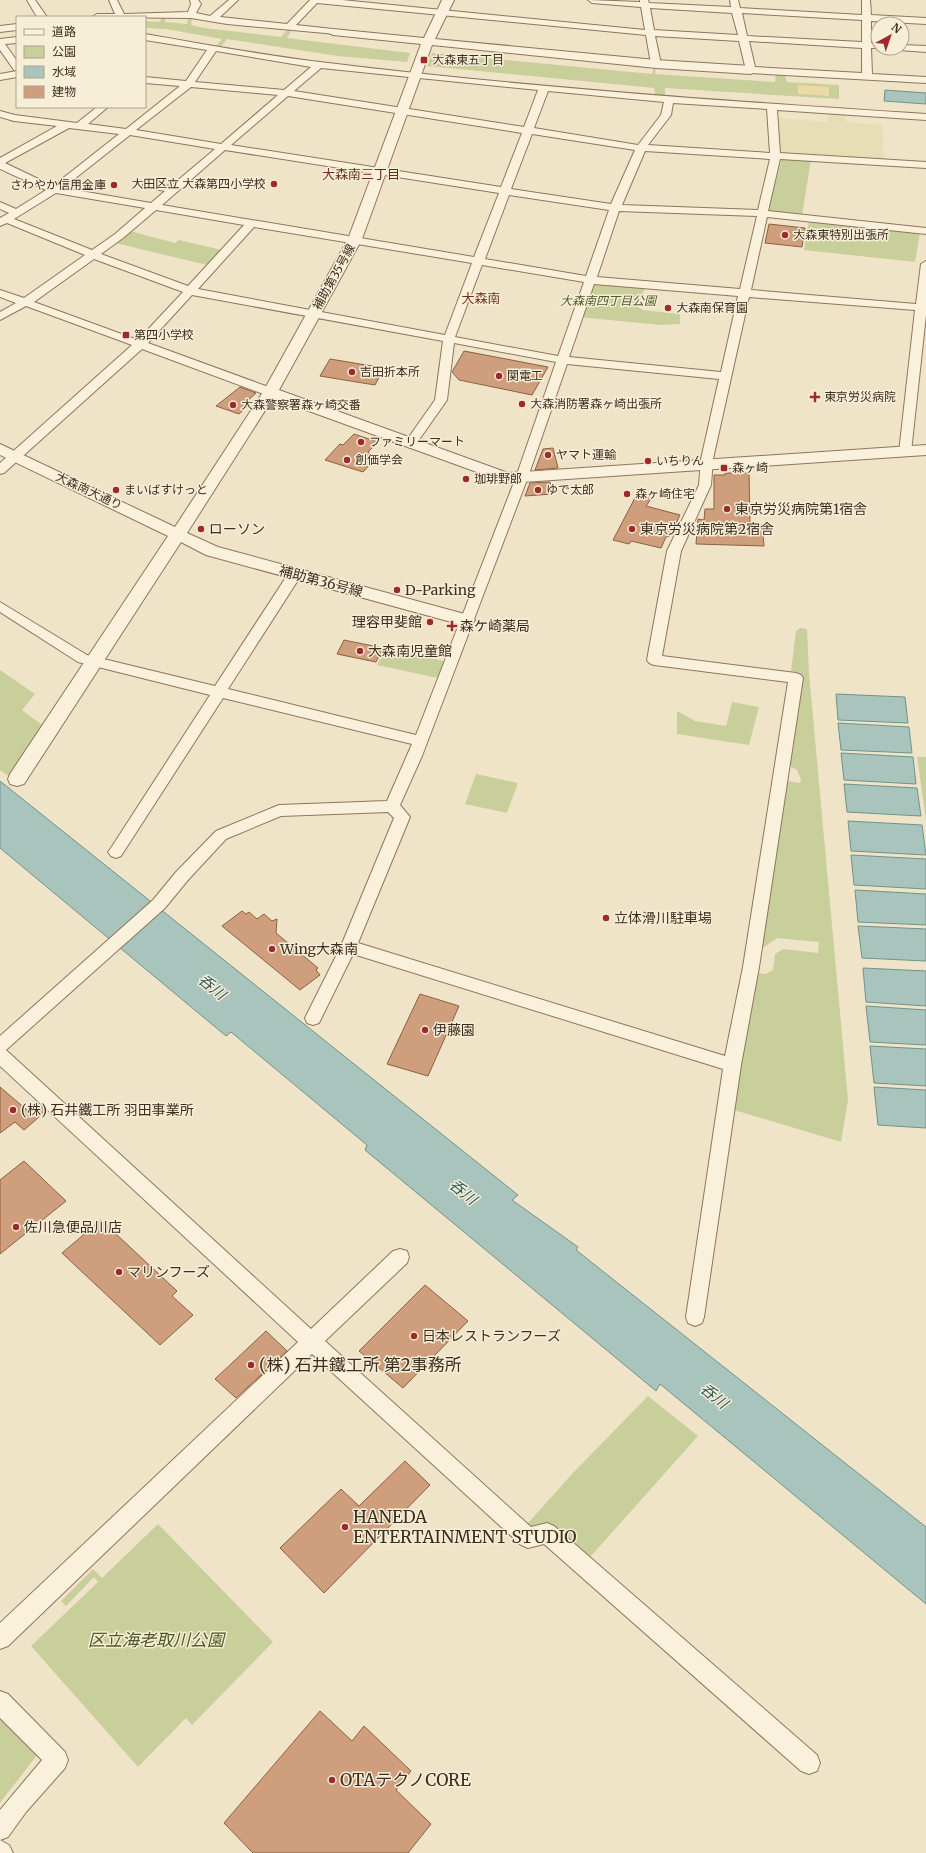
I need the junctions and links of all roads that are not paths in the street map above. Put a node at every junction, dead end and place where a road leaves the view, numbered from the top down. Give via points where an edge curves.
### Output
1 (31, 0) edge
2 (113, 0) edge
3 (194, 0) edge
4 (234, 0) edge
5 (315, 0) edge
6 (448, 0) edge
7 (592, 0) edge
8 (734, 0) edge
9 (866, 0) edge
10 (644, 2) edge
11 (737, 10) junction
12 (442, 12) junction
13 (120, 15) junction
14 (191, 15) junction
15 (41, 16) edge
16 (108, 16) edge
17 (213, 18) junction
18 (866, 18) junction
19 (926, 21) edge
20 (16, 26) edge
21 (290, 27) junction
22 (0, 29) edge
23 (333, 32) joint
24 (650, 33) junction
25 (146, 37) edge
26 (744, 38) junction
27 (16, 40) edge
28 (428, 41) junction
29 (0, 42) edge
30 (866, 45) junction
31 (870, 45) edge
32 (213, 48) junction
33 (910, 48) edge
34 (926, 49) edge
35 (319, 64) junction
36 (656, 64) junction
37 (16, 66) edge
38 (751, 70) junction
39 (16, 74) edge
40 (415, 74) junction
41 (0, 77) edge
42 (867, 77) junction
43 (146, 80) edge
44 (926, 80) edge
45 (189, 84) junction
46 (544, 88) junction
47 (286, 93) junction
48 (669, 100) junction
49 (772, 107) junction
50 (22, 108) edge
51 (102, 108) edge
52 (402, 110) junction
53 (926, 116) edge
54 (3, 117) edge
55 (68, 124) junction
56 (79, 126) junction
57 (528, 131) junction
58 (128, 132) junction
59 (223, 147) junction
60 (641, 148) junction
61 (774, 155) junction
62 (0, 163) edge
63 (926, 165) edge
64 (380, 171) junction
65 (148, 185) dead end
66 (54, 190) junction
67 (174, 190) junction
68 (505, 191) junction
69 (0, 205) edge
70 (154, 206) junction
71 (615, 208) junction
72 (18, 213) junction
73 (762, 213) junction
74 (3, 221) edge
75 (252, 223) junction
76 (926, 231) edge
77 (355, 239) junction
78 (93, 255) junction
79 (478, 261) junction
80 (926, 264) edge
81 (591, 280) junction
82 (190, 291) junction
83 (0, 293) edge
84 (744, 293) junction
85 (25, 302) junction
86 (923, 308) edge
87 (315, 313) junction
88 (0, 317) edge
89 (449, 338) junction
90 (140, 345) junction
91 (563, 360) junction
92 (725, 376) junction
93 (270, 392) junction
94 (410, 444) junction
95 (0, 449) edge
96 (926, 450) edge
97 (905, 452) junction
98 (15, 456) junction
99 (705, 466) junction
100 (0, 470) edge
101 (522, 477) junction
102 (178, 533) junction
103 (295, 574) junction
104 (0, 606) edge
105 (466, 620) junction
106 (95, 662) junction
107 (218, 693) junction
108 (420, 741) junction
109 (17, 779) dead end
110 (392, 806) junction
111 (116, 852) dead end
112 (349, 946) junction
113 (313, 1018) dead end
114 (0, 1046) edge
115 (0, 1055) edge
116 (732, 1065) junction
117 (400, 1257) dead end
118 (695, 1317) dead end
119 (312, 1342) junction
120 (0, 1638) edge
121 (0, 1702) edge
122 (809, 1763) dead end
123 (1, 1828) edge

1 - 15 street
2 - 13 street
3 - 14 street via 196,4
4 - 17 street
5 - 12 street
5 - 21 street
6 - 12 street, 補助第35号線
7 - 10 street
8 - 11 street
9 - 18 street
10 - 11 street
10 - 24 street
11 - 18 street
11 - 26 street
12 - 24 street
12 - 28 street, 補助第35号線
13 - 14 street
13 - 16 street
14 - 17 street
17 - 21 street
18 - 19 street
18 - 30 street
20 - 22 street
21 - 23 street
23 - 28 street
24 - 26 street
24 - 36 street
25 - 32 street
26 - 30 street
26 - 38 street
27 - 29 street
28 - 36 street
28 - 40 street, 補助第35号線
29 - 37 street
30 - 31 street
30 - 42 street
32 - 35 street
32 - 45 street
33 - 34 street
35 - 40 street
35 - 47 street
36 - 38 street
38 - 42 street
39 - 41 street
40 - 46 street
40 - 52 street, 補助第35号線
42 - 44 street
43 - 45 street
45 - 47 street
45 - 58 street
46 - 48 street
46 - 57 street
47 - 52 street
47 - 59 street
48 - 49 street
48 - 60 street via 666,115
49 - 53 street
49 - 61 street
50 - 54 street
51 - 56 street
52 - 57 street
52 - 64 street, 補助第35号線
54 - 55 street
55 - 56 street
55 - 62 street
56 - 58 street
57 - 60 street
57 - 68 street
58 - 59 street
58 - 66 street
59 - 64 street
59 - 67 street
60 - 61 street
60 - 71 street
61 - 63 street
61 - 73 street
62 - 66 street
64 - 68 street
64 - 77 street, 補助第35号線
65 - 67 street
66 - 70 street
66 - 72 street
67 - 70 street
68 - 71 street
68 - 79 street
69 - 72 street
70 - 75 street
70 - 78 street
71 - 73 street
71 - 81 street
72 - 74 street
73 - 76 street
73 - 84 street
74 - 78 street
75 - 77 street
75 - 82 street
77 - 79 street
77 - 87 street, 補助第35号線
78 - 82 street
78 - 85 street
79 - 81 street
79 - 89 street
80 - 86 street
81 - 84 street
81 - 91 street
82 - 87 street
82 - 90 street
83 - 85 street
84 - 86 street
84 - 92 street
85 - 88 street
85 - 90 street
86 - 97 street
87 - 89 street
87 - 93 street, 補助第35号線
89 - 91 street
89 - 94 street via 441,400
90 - 93 street
90 - 98 street
91 - 92 street
91 - 101 street
92 - 99 street
93 - 94 street
93 - 102 street, 補助第35号線
94 - 101 street via 494,475 507,478
95 - 98 street, 大森南大通り
96 - 97 street
97 - 99 street
98 - 100 street
98 - 102 street, 大森南大通り
99 - 101 street
99 - 116 street via 705,485 674,551 654,660 796,678 752,967
101 - 105 street
102 - 103 street, 補助第36号線 via 212,551
102 - 106 street, 補助第35号線
103 - 105 street, 補助第36号線
103 - 107 street
104 - 106 street via 83,659
105 - 108 street
106 - 107 street
106 - 109 street, 補助第35号線
107 - 108 street
107 - 111 street
108 - 110 street
110 - 112 street via 402,817
110 - 114 street via 274,812 221,835 159,904
112 - 113 street
112 - 116 street
115 - 119 street
116 - 118 street
117 - 119 street
119 - 120 street
119 - 122 street via 528,1538 548,1533
121 - 123 street via 58,1760 18,1804

